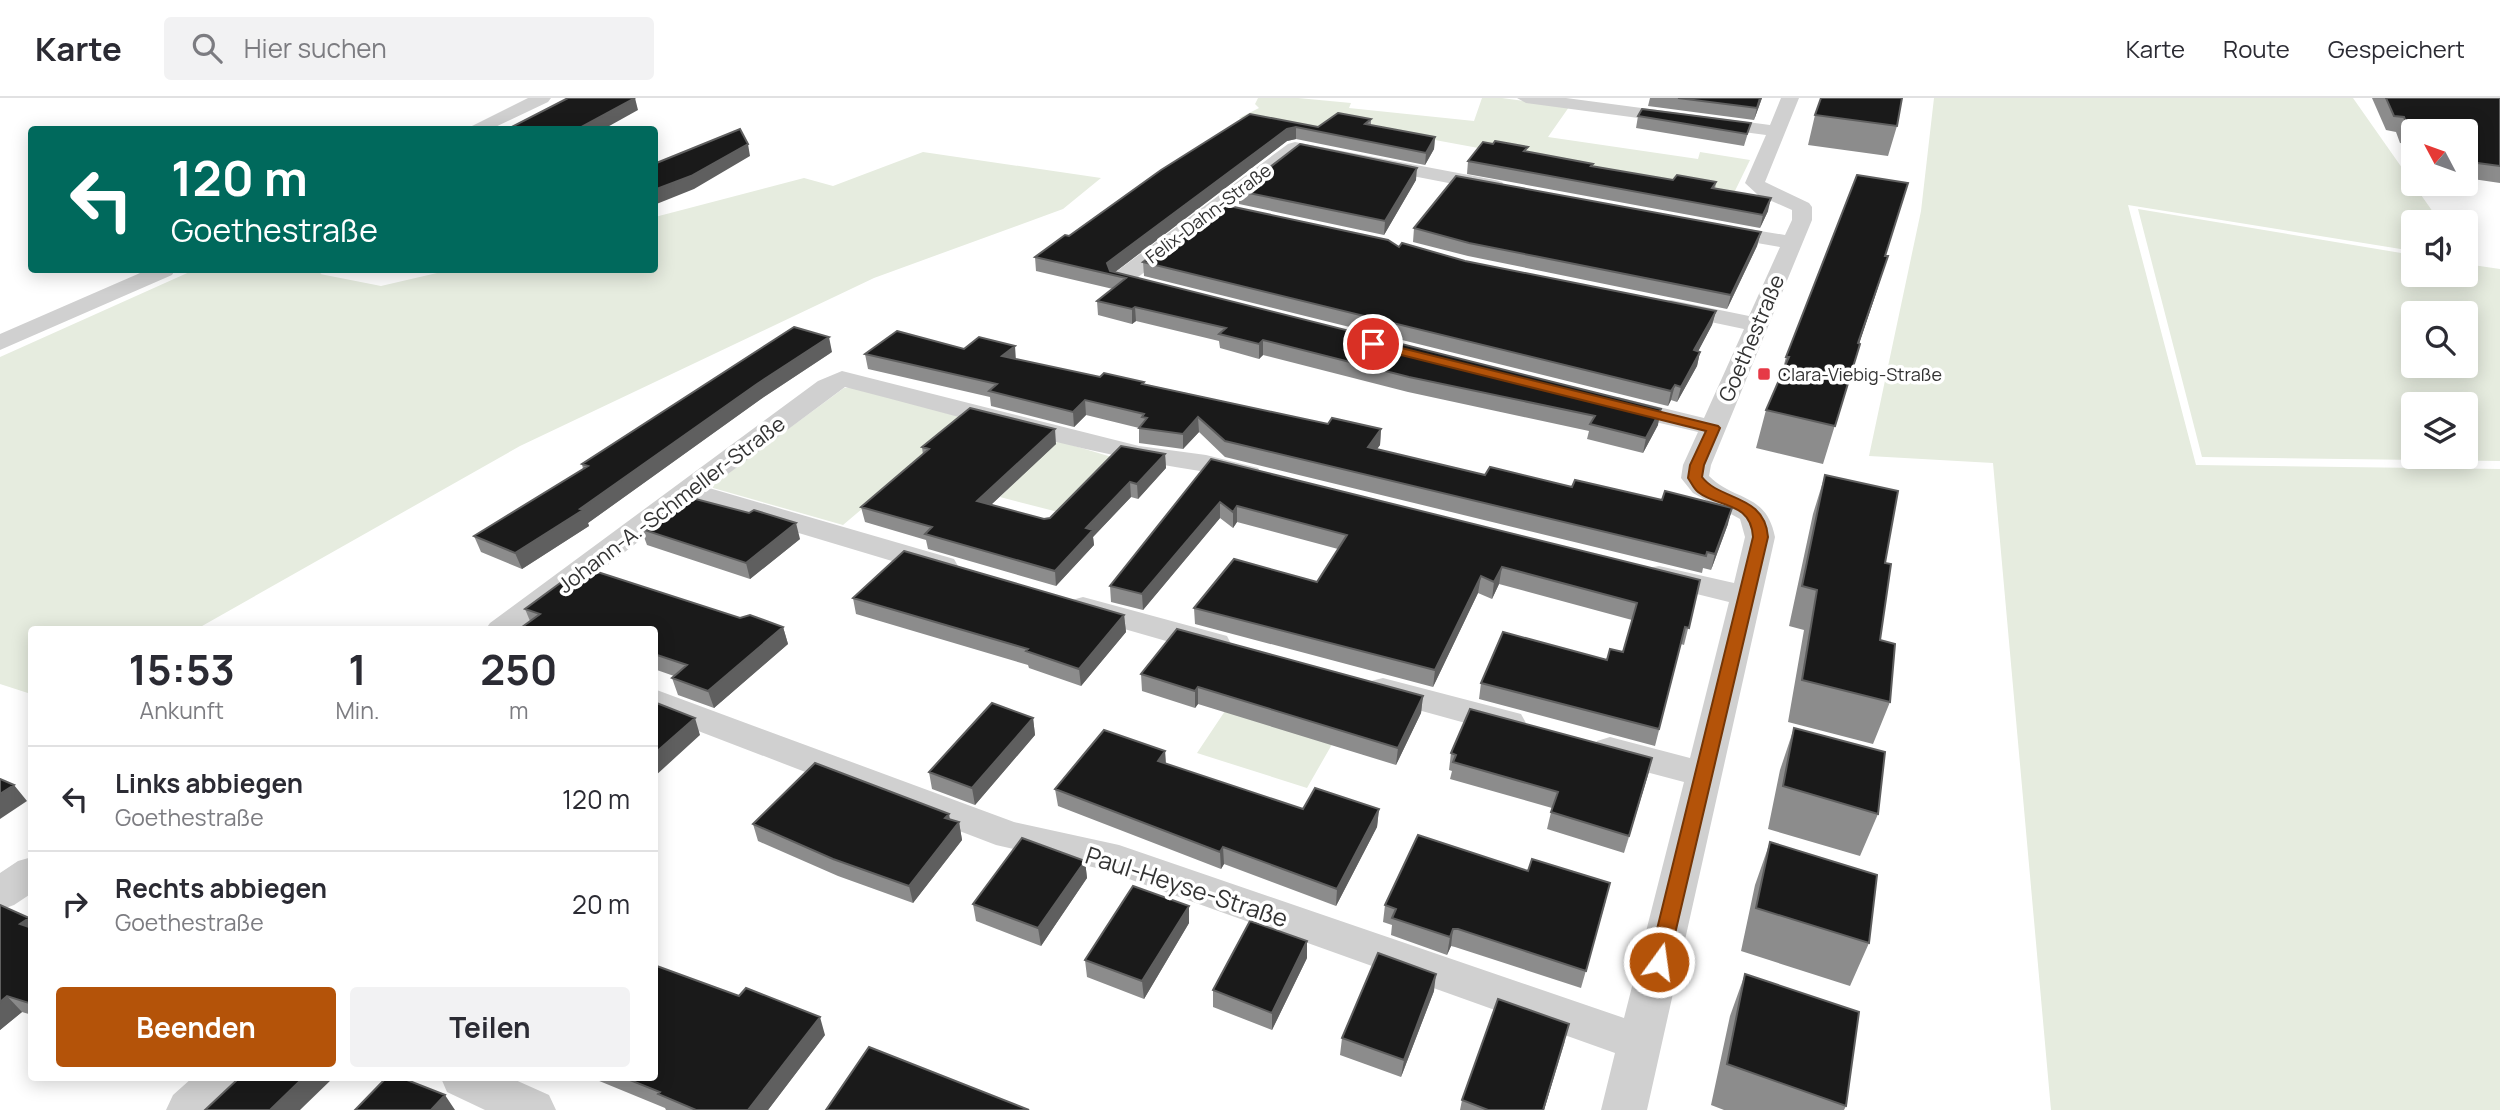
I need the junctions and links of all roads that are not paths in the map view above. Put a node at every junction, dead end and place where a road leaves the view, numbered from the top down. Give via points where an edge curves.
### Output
1 (542, 98) edge
2 (1526, 98) edge
3 (1790, 98) edge
4 (482, 126) edge
5 (1777, 131) junction
6 (1510, 189) edge
7 (1215, 207) junction
8 (1242, 213) edge
9 (1698, 226) edge
10 (1792, 243) junction
11 (157, 273) edge
12 (1148, 286) edge
13 (1650, 303) edge
14 (1756, 324) junction
15 (0, 343) edge
16 (1592, 398) edge
17 (1713, 428) junction
18 (1273, 480) edge
19 (689, 491) junction
20 (1637, 570) edge
21 (970, 574) edge
22 (1746, 596) junction
23 (1050, 597) edge
24 (506, 626) edge
25 (1250, 653) edge
26 (1357, 682) edge
27 (658, 703) edge
28 (1544, 732) edge
29 (1584, 743) edge
30 (1704, 775) junction
31 (1640, 1043) junction
32 (221, 1081) edge
33 (470, 1081) edge
34 (189, 1110) edge
35 (533, 1110) edge
36 (1624, 1110) edge

1 - 4 street
2 - 5 street
3 - 5 street, Goethestraße
5 - 10 street, Goethestraße via 1755,183 1802,207
6 - 7 street, Felix-Dahn-Straße via 1295,148
7 - 8 street
7 - 12 street, Felix-Dahn-Straße via 1121,279
9 - 10 street
10 - 14 street, Goethestraße
11 - 15 street
13 - 14 street
14 - 17 street, Goethestraße
16 - 17 street
17 - 22 street, Goethestraße via 1695,478 1704,490 1740,503 1760,526
18 - 19 street, Johann-A.-Schmeller-Straße via 1206,463 1139,454 842,379
19 - 21 street
19 - 24 street, Johann-A.-Schmeller-Straße
20 - 22 street
22 - 30 street, Goethestraße
23 - 25 street
26 - 28 street
27 - 31 street, Paul-Heyse-Straße via 1009,835 1105,855
29 - 30 street
30 - 31 street, Goethestraße
31 - 36 street, Goethestraße
32 - 34 street
33 - 35 street

